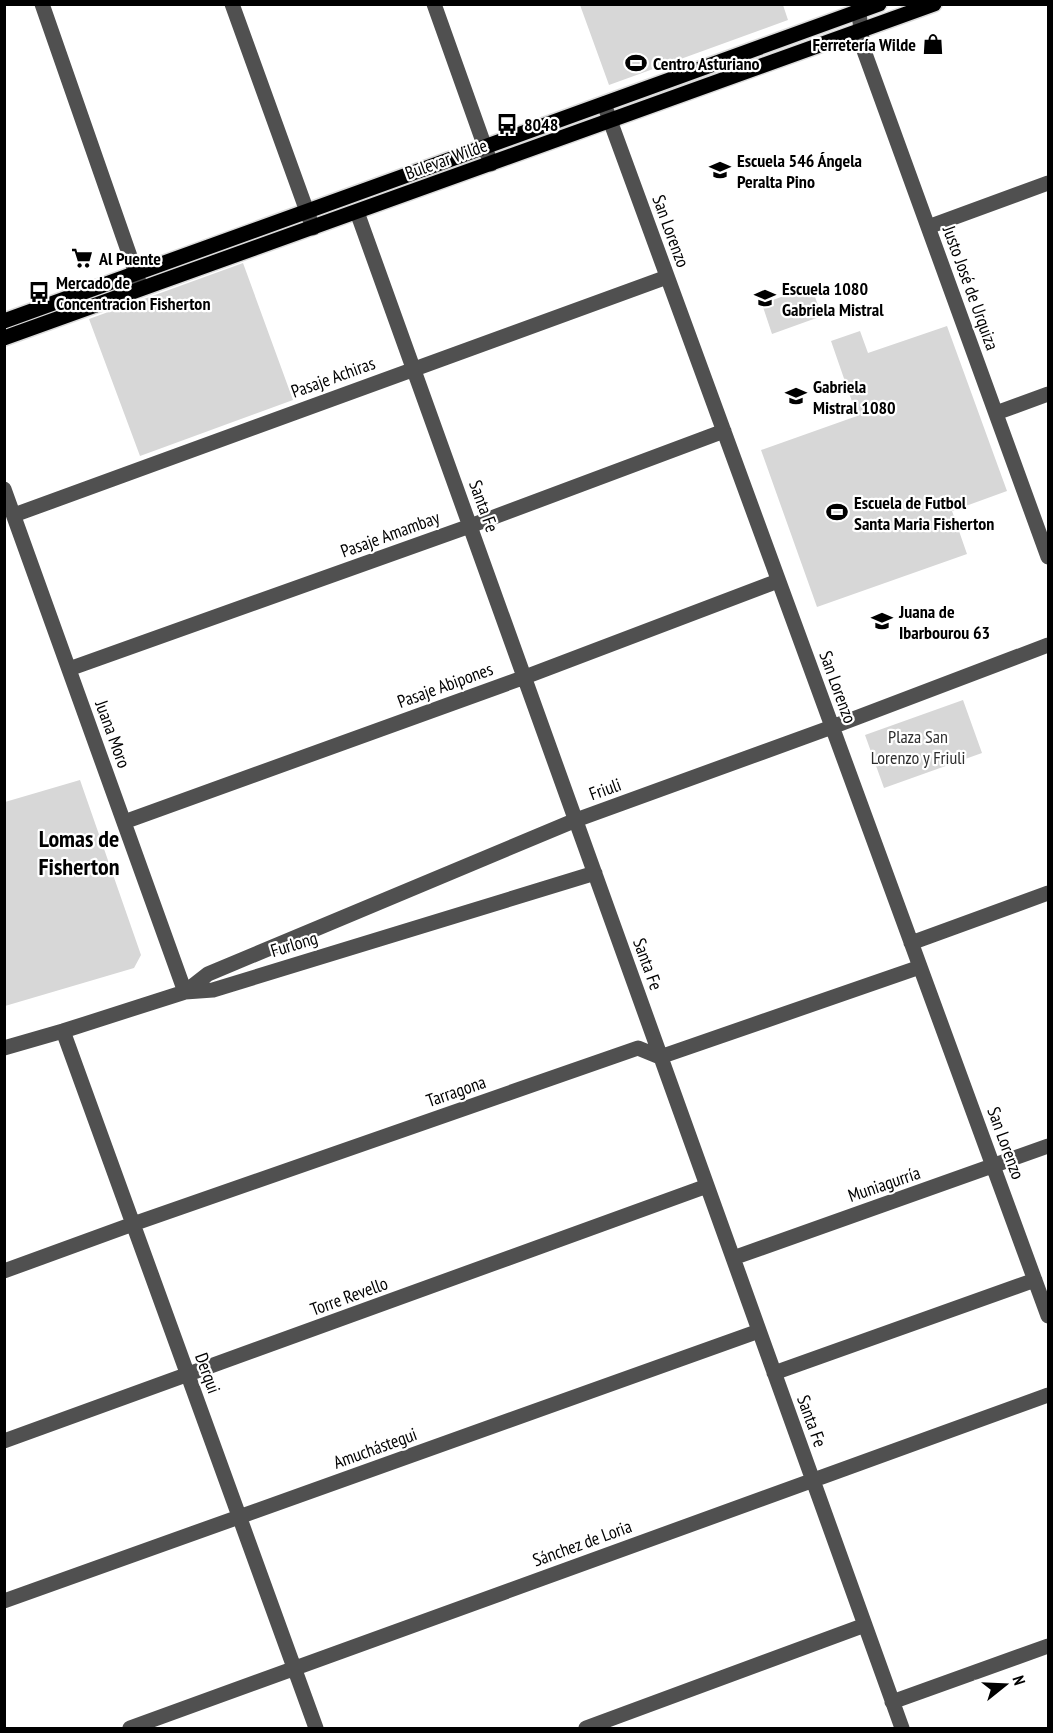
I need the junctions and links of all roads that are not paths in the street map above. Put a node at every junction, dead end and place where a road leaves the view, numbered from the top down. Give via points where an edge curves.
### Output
1 (42, 4) edge
2 (231, 4) edge
3 (434, 4) edge
4 (879, 4) edge
5 (934, 4) edge
6 (858, 8) edge
7 (861, 31) junction
8 (604, 105) junction
9 (610, 121) junction
10 (486, 148) junction
11 (491, 164) junction
12 (1048, 183) edge
13 (307, 212) junction
14 (357, 212) junction
15 (928, 227) junction
16 (313, 228) junction
17 (136, 273) junction
18 (667, 277) junction
19 (142, 289) junction
20 (4, 321) edge
21 (4, 338) edge
22 (413, 368) junction
23 (1048, 394) edge
24 (996, 413) junction
25 (724, 431) junction
26 (4, 489) edge
27 (14, 515) junction
28 (470, 526) junction
29 (1048, 557) edge
30 (778, 581) junction
31 (1048, 645) edge
32 (69, 669) junction
33 (525, 677) junction
34 (832, 727) junction
35 (576, 820) junction
36 (124, 822) junction
37 (595, 873) junction
38 (1048, 893) edge
39 (911, 943) junction
40 (920, 967) junction
41 (185, 992) junction
42 (63, 1031) junction
43 (4, 1048) edge
44 (660, 1057) junction
45 (1048, 1146) edge
46 (993, 1166) junction
47 (707, 1186) junction
48 (133, 1224) junction
49 (733, 1258) junction
50 (4, 1271) edge
51 (1035, 1280) junction
52 (1048, 1316) edge
53 (759, 1332) junction
54 (774, 1372) junction
55 (188, 1375) junction
56 (1048, 1395) edge
57 (4, 1441) edge
58 (812, 1480) junction
59 (240, 1517) junction
60 (4, 1601) edge
61 (864, 1625) junction
62 (1048, 1646) edge
63 (294, 1669) junction
64 (892, 1702) junction
65 (130, 1728) edge
66 (316, 1728) edge
67 (586, 1728) edge
68 (902, 1728) edge

1 - 17 street
2 - 13 street
3 - 10 street
4 - 6 main road, Bulevar Wilde
5 - 7 main road, Bulevar Wilde
6 - 7 street, Justo José de Urquiza
6 - 8 main road, Bulevar Wilde
7 - 9 main road, Bulevar Wilde
7 - 15 street, Justo José de Urquiza via 863,48
8 - 9 street, San Lorenzo
8 - 10 main road, Bulevar Wilde
9 - 11 main road, Bulevar Wilde
9 - 18 street, San Lorenzo
10 - 11 street
10 - 13 main road, Bulevar Wilde
11 - 14 main road, Bulevar Wilde
12 - 15 street
13 - 16 street
13 - 17 main road, Bulevar Wilde
14 - 16 main road, Bulevar Wilde
14 - 22 street, Santa Fe
15 - 24 street, Justo José de Urquiza
16 - 19 main road, Bulevar Wilde
17 - 19 street
17 - 20 main road, Bulevar Wilde
18 - 22 street, Pasaje Achiras
18 - 25 street, San Lorenzo
19 - 21 main road, Bulevar Wilde
22 - 27 street, Pasaje Achiras
22 - 28 street, Santa Fe
23 - 24 street
24 - 29 street, Justo José de Urquiza
25 - 28 street, Pasaje Amambay
25 - 30 street, San Lorenzo
26 - 27 street, Juana Moro
27 - 32 street, Juana Moro
28 - 32 street, Pasaje Amambay
28 - 33 street, Santa Fe
30 - 33 street, Pasaje Abipones
30 - 34 street, San Lorenzo
31 - 34 street, Friuli
32 - 36 street, Juana Moro
33 - 35 street, Santa Fe
33 - 36 street, Pasaje Abipones
34 - 35 street, Friuli
34 - 39 street, San Lorenzo
35 - 37 street, Santa Fe
35 - 41 street, Friuli via 207,974
36 - 41 street, Juana Moro
37 - 41 street, Furlong via 213,990
37 - 44 street, Santa Fe
38 - 39 street
39 - 40 street, San Lorenzo
40 - 44 street
40 - 46 street, San Lorenzo
41 - 42 street, Furlong
42 - 43 street, Furlong
42 - 48 street, Derqui
44 - 47 street, Santa Fe
44 - 48 street, Tarragona via 638,1048
45 - 46 street, Muniagurría
46 - 49 street, Muniagurría
46 - 51 street, San Lorenzo
47 - 49 street, Santa Fe
47 - 55 street, Torre Revello
48 - 50 street, Tarragona
48 - 55 street, Derqui
49 - 53 street, Santa Fe
51 - 52 street, San Lorenzo
51 - 54 street
53 - 54 street, Santa Fe
53 - 59 street, Amuchástegui
54 - 58 street, Santa Fe
55 - 57 street, Torre Revello
55 - 59 street, Derqui
56 - 58 street, Sánchez de Loria
58 - 61 street, Santa Fe
58 - 63 street, Sánchez de Loria
59 - 60 street, Amuchástegui
59 - 63 street, Derqui
61 - 64 street, Santa Fe
61 - 67 street
62 - 64 street
63 - 65 street, Sánchez de Loria
63 - 66 street, Derqui
64 - 68 street, Santa Fe

